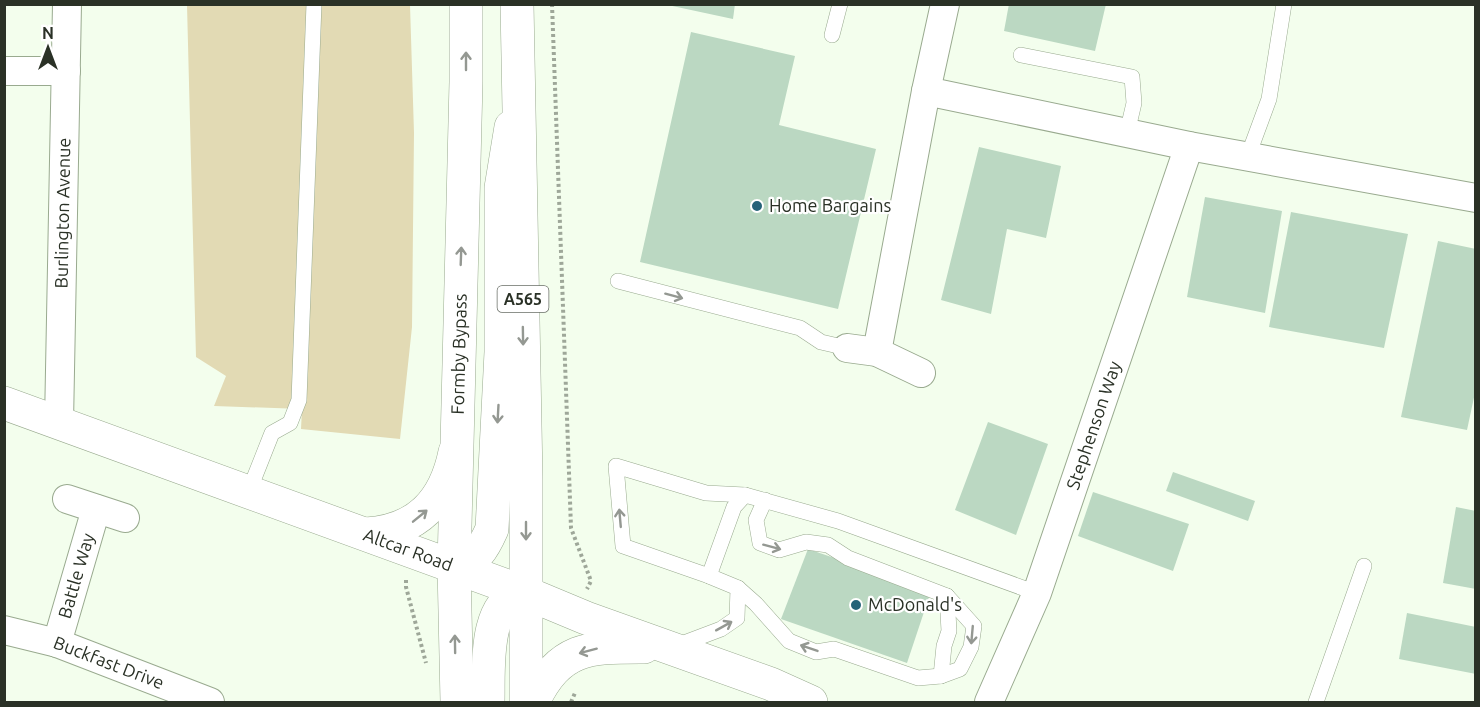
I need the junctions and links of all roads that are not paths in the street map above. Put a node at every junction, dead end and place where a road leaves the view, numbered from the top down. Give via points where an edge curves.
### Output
1 (67, 4) edge
2 (314, 4) edge
3 (466, 4) edge
4 (517, 4) edge
5 (840, 4) edge
6 (945, 4) edge
7 (1284, 4) edge
8 (832, 35) dead end
9 (1021, 55) dead end
10 (4, 70) edge
11 (66, 71) junction
12 (518, 84) junction
13 (926, 91) junction
14 (1127, 133) junction
15 (1189, 146) junction
16 (1248, 156) junction
17 (1476, 198) edge
18 (618, 281) dead end
19 (834, 345) joint
20 (877, 352) junction
21 (921, 373) dead end
22 (4, 404) edge
23 (59, 423) junction
24 (456, 444) junction
25 (249, 491) junction
26 (706, 493) junction
27 (746, 495) junction
28 (67, 499) dead end
29 (765, 500) junction
30 (734, 507) junction
31 (96, 509) junction
32 (125, 518) dead end
33 (366, 534) junction
34 (1364, 566) dead end
35 (454, 567) junction
36 (709, 576) junction
37 (738, 588) junction
38 (526, 593) junction
39 (1037, 593) junction
40 (947, 596) junction
41 (4, 630) edge
42 (57, 643) junction
43 (669, 647) junction
44 (941, 676) junction
45 (210, 702) edge
46 (457, 702) edge
47 (488, 702) edge
48 (526, 702) edge
49 (533, 702) edge
50 (811, 702) edge
51 (989, 702) edge
52 (1316, 702) edge

1 - 11 street, Burlington Avenue
2 - 25 lane via 299,400 290,423 272,433
24 -> 3 main road, Formby Bypass
4 - 12 main road, A565
5 - 8 lane
6 - 13 street
7 - 16 lane via 1269,99
9 - 14 lane via 1132,77 1134,104
10 - 11 street
11 - 23 street, Burlington Avenue
12 -> 35 main road via 501,188 501,352 492,529 477,555
12 -> 38 main road, A565
13 - 14 street
13 - 20 street
14 - 15 street
15 - 16 street
15 - 39 street, Stephenson Way
16 - 17 street
18 -> 19 lane via 800,328
19 - 20 street
20 - 21 street
22 - 23 main road, Altcar Road
23 - 25 main road, Altcar Road
33 -> 24 main road via 399,529 424,513 444,485
24 - 35 main road, Formby Bypass
25 - 33 main road, Altcar Road
26 - 27 lane
26 - 30 lane
36 -> 26 lane via 623,546 616,465
27 - 29 lane
27 - 30 lane
28 - 31 street, Battle Way
29 - 39 lane via 838,521
29 -> 40 lane via 756,520 760,543 779,550 806,542 828,545 848,558
30 - 36 lane
31 - 32 street, Battle Way
31 - 42 street, Battle Way
33 - 35 main road, Altcar Road
34 - 52 lane
35 - 38 main road, Altcar Road
46 -> 35 main road, Formby Bypass
36 - 37 lane
43 -> 37 lane via 721,629 737,618
44 -> 37 lane via 918,678 834,649 816,652 798,645 789,641
38 - 43 main road, Altcar Road
38 - 47 main road via 506,601 494,627 489,650
38 - 48 main road, A565
39 - 51 street, Stephenson Way
40 - 44 lane via 950,631 944,645
40 -> 44 lane via 974,626 971,647 960,669
41 - 42 street, Buckfast Drive
42 - 45 street, Buckfast Drive
43 -> 49 main road via 609,647 580,652 552,673
43 - 50 main road, Altcar Road

